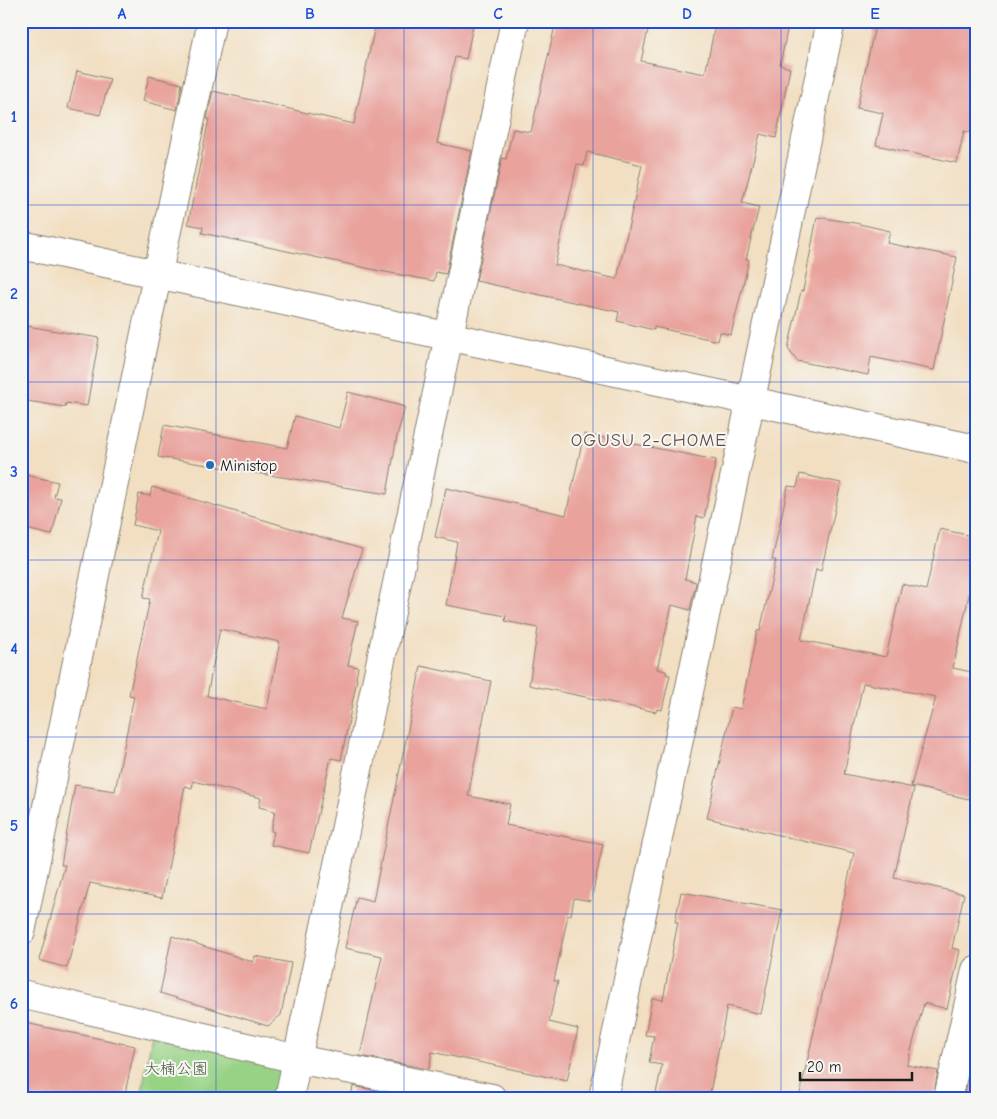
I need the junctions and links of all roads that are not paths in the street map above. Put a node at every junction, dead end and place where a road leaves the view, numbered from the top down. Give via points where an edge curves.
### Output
1 (212, 21) edge
2 (515, 21) edge
3 (831, 21) edge
4 (21, 245) edge
5 (157, 275) junction
6 (448, 337) junction
7 (751, 401) junction
8 (976, 449) edge
9 (21, 932) edge
10 (976, 970) edge
11 (21, 994) edge
12 (297, 1059) junction
13 (289, 1098) edge
14 (492, 1098) edge
15 (603, 1098) edge
16 (948, 1098) edge

1 - 5 street
2 - 6 street
3 - 7 street
4 - 5 street
5 - 6 street
5 - 9 street
6 - 7 street
6 - 12 street
7 - 8 street
7 - 15 street
10 - 16 street
11 - 12 street
12 - 13 street
12 - 14 street

